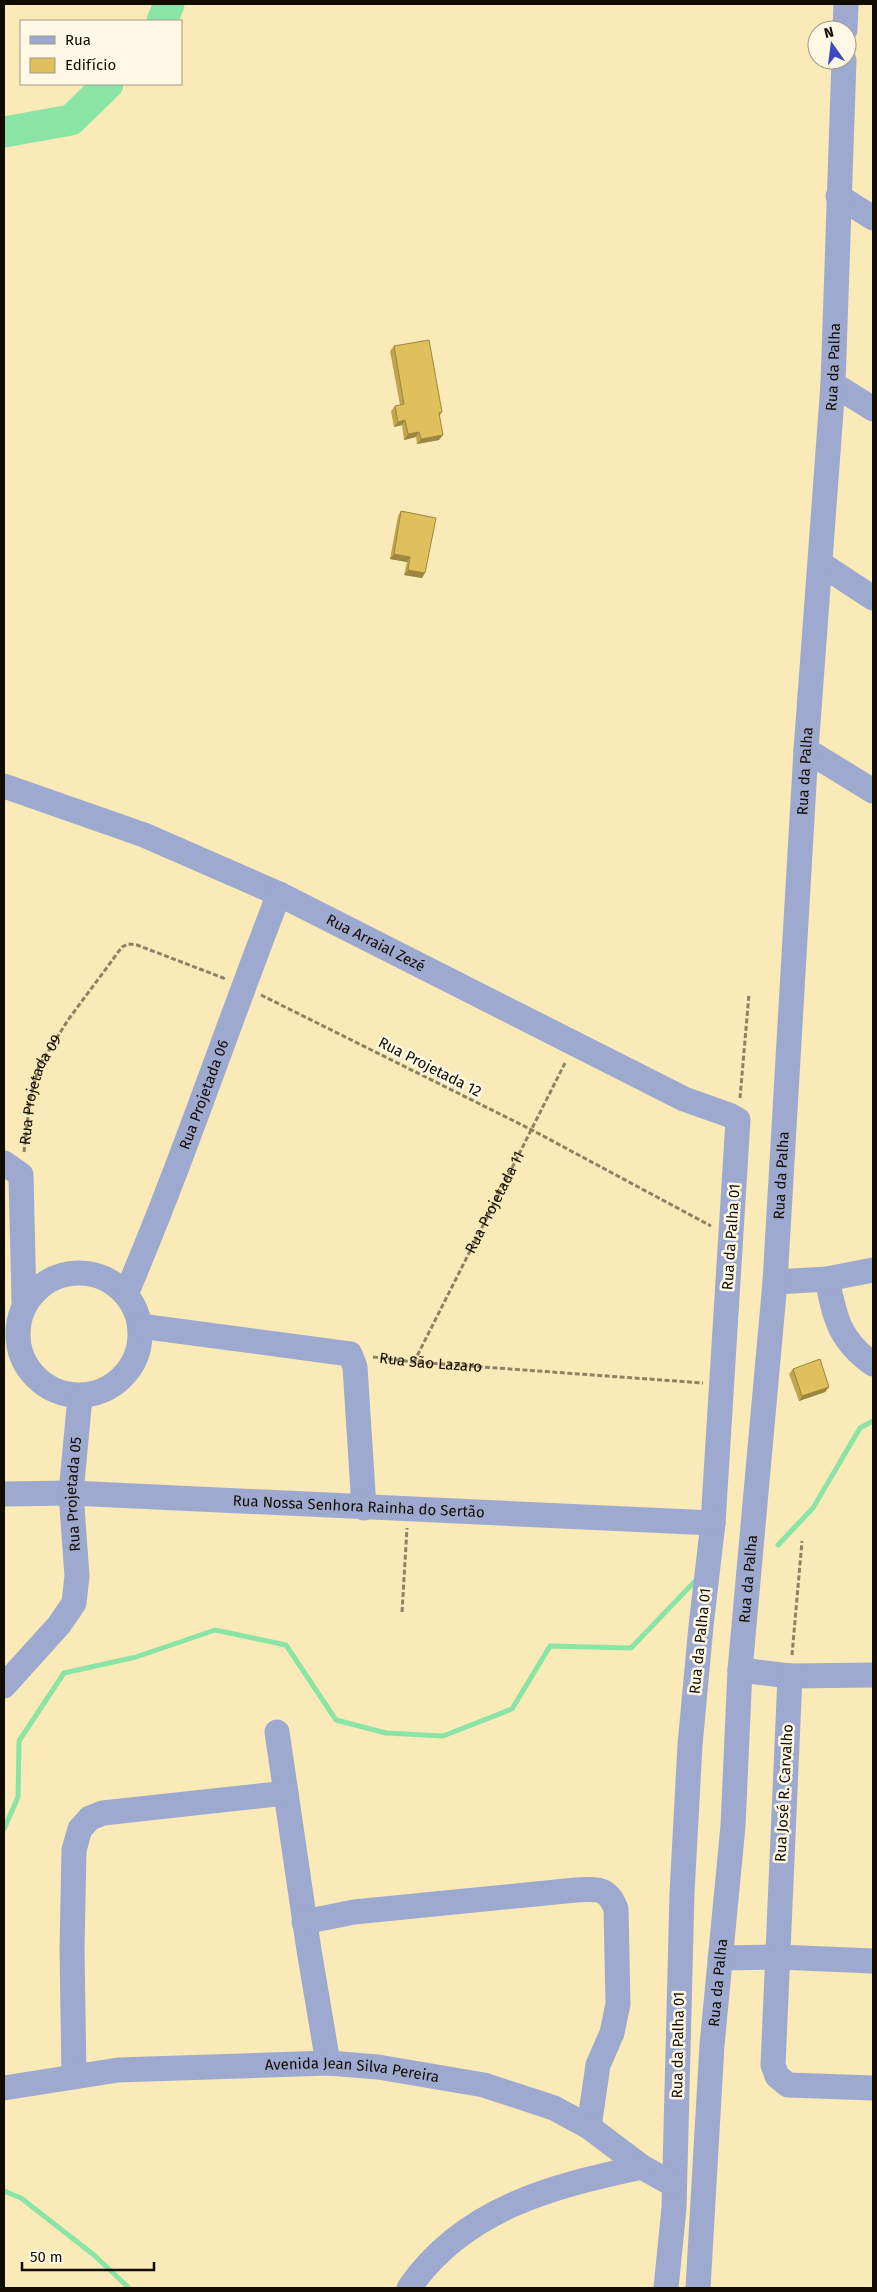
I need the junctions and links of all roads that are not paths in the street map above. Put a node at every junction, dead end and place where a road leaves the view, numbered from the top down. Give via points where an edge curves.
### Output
1 (846, 4) edge
2 (845, 20) edge
3 (844, 70) edge
4 (838, 196) junction
5 (873, 218) edge
6 (833, 384) junction
7 (873, 409) edge
8 (821, 564) junction
9 (873, 598) edge
10 (806, 750) junction
11 (4, 786) edge
12 (873, 790) edge
13 (279, 894) junction
14 (738, 1120) joint
15 (13, 1169) edge
16 (873, 1270) edge
17 (14, 1275) edge
18 (827, 1279) junction
19 (775, 1282) junction
20 (126, 1294) junction
21 (24, 1302) junction
22 (140, 1326) junction
23 (873, 1364) edge
24 (80, 1397) junction
25 (72, 1493) junction
26 (4, 1494) edge
27 (364, 1508) junction
28 (713, 1523) junction
29 (740, 1670) junction
30 (873, 1675) edge
31 (790, 1676) junction
32 (4, 1686) edge
33 (277, 1732) dead end
34 (286, 1793) junction
35 (304, 1922) junction
36 (777, 1957) junction
37 (720, 1958) junction
38 (873, 1961) edge
39 (328, 2063) junction
40 (74, 2076) junction
41 (4, 2088) edge
42 (873, 2088) edge
43 (589, 2127) junction
44 (642, 2167) junction
45 (674, 2185) junction
46 (410, 2288) edge
47 (666, 2288) edge
48 (698, 2288) edge

1 - 2 street
3 - 4 street, Rua da Palha
4 - 5 street
4 - 6 street, Rua da Palha
6 - 7 street
6 - 8 street, Rua da Palha
8 - 9 street
8 - 10 street, Rua da Palha
10 - 12 street
10 - 19 street, Rua da Palha
11 - 13 street, Rua Arraial Zezé via 144,835
13 - 14 street, Rua Arraial Zezé via 684,1099
13 - 20 street, Rua Projetada 06 via 165,1200
14 - 28 street, Rua da Palha 01
15 - 17 street
16 - 18 street
17 - 21 street
18 - 19 street
18 - 23 street via 834,1317 845,1339
19 - 29 street, Rua da Palha
20 - 21 street via 98,1276 65,1274 50,1280
20 - 22 street
21 - 24 street via 17,1330 23,1361 33,1376 47,1387
22 - 24 street via 140,1344 133,1364 120,1380 102,1391
22 - 27 street via 350,1354 355,1367
24 - 25 street, Rua Projetada 05
25 - 26 street, Rua Nossa Senhora Rainha do Sertão
25 - 27 street, Rua Nossa Senhora Rainha do Sertão
25 - 32 street, Rua Projetada 05 via 74,1603 59,1625
27 - 28 street, Rua Nossa Senhora Rainha do Sertão
28 - 45 street, Rua da Palha 01 via 700,1626 689,1765
29 - 31 street
29 - 37 street, Rua da Palha via 733,1826
30 - 31 street
31 - 36 street, Rua José R. Carvalho
33 - 34 street
34 - 35 street
34 - 40 street via 103,1813 90,1818 80,1829 74,1850
35 - 39 street
35 - 43 street via 354,1912 576,1890 598,1888 606,1893 616,1909 618,2004 612,2033 598,2065
36 - 37 street
36 - 38 street
36 - 42 street, Rua José R. Carvalho via 773,2045 773,2065 777,2076 788,2085
37 - 48 street, Rua da Palha
39 - 40 street, Avenida Jean Silva Pereira via 118,2070
39 - 43 street, Avenida Jean Silva Pereira via 378,2067 484,2085 554,2108
40 - 41 street, Avenida Jean Silva Pereira
43 - 44 street, Avenida Jean Silva Pereira
44 - 45 street, Avenida Jean Silva Pereira
44 - 46 street via 578,2180 524,2198 486,2218 445,2249
45 - 47 street, Rua da Palha 01

